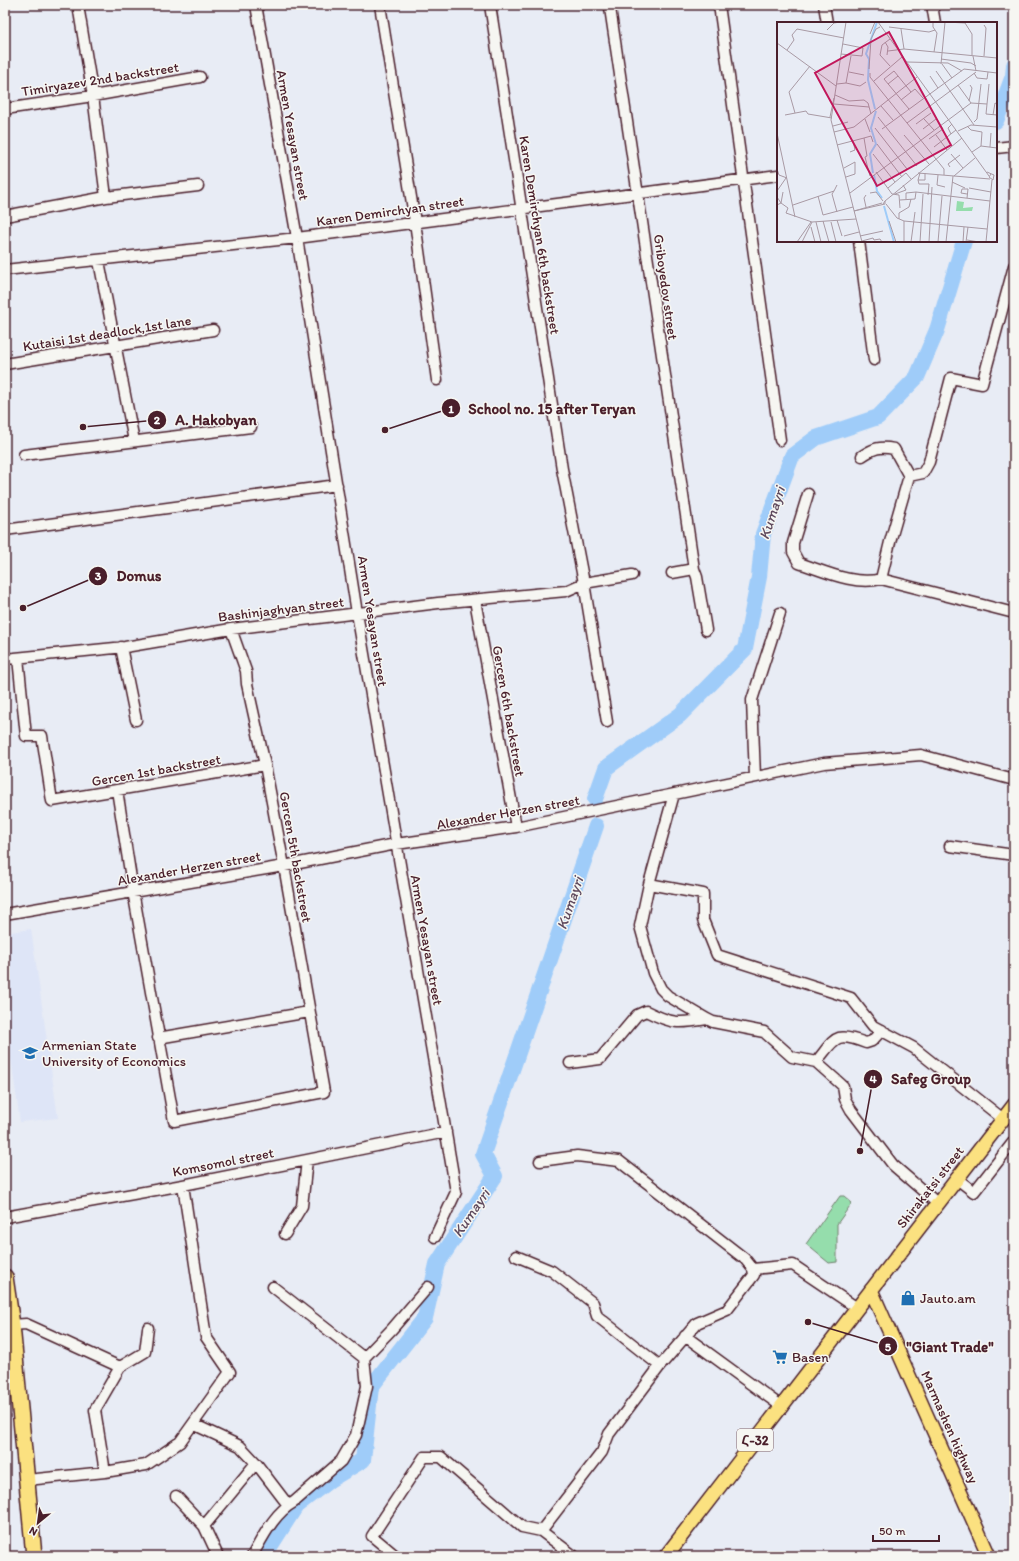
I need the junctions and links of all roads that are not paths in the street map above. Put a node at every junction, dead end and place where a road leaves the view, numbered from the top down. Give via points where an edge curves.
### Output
1 (78, 5) edge
2 (256, 5) edge
3 (380, 5) edge
4 (490, 5) edge
5 (719, 5) edge
6 (824, 5) edge
7 (932, 5) edge
8 (610, 8) dead end
9 (827, 22) edge
10 (935, 22) edge
11 (200, 77) dead end
12 (93, 96) junction
13 (5, 109) edge
14 (1014, 146) edge
15 (997, 148) edge
16 (777, 175) edge
17 (744, 179) junction
18 (198, 186) dead end
19 (638, 192) junction
20 (106, 197) junction
21 (522, 208) junction
22 (5, 216) edge
23 (415, 222) junction
24 (296, 238) junction
25 (858, 242) edge
26 (98, 261) junction
27 (1014, 266) edge
28 (5, 270) edge
29 (213, 330) dead end
30 (115, 346) junction
31 (874, 360) dead end
32 (5, 364) edge
33 (437, 380) dead end
34 (251, 427) dead end
35 (780, 440) dead end
36 (134, 441) junction
37 (24, 455) dead end
38 (862, 456) dead end
39 (909, 476) junction
40 (336, 485) junction
41 (808, 494) dead end
42 (5, 530) edge
43 (694, 569) junction
44 (672, 573) dead end
45 (632, 575) dead end
46 (881, 579) junction
47 (584, 583) junction
48 (475, 600) junction
49 (780, 613) dead end
50 (1014, 613) edge
51 (357, 614) junction
52 (231, 629) junction
53 (706, 630) dead end
54 (121, 647) junction
55 (18, 658) junction
56 (5, 659) edge
57 (136, 720) dead end
58 (607, 722) dead end
59 (265, 765) junction
60 (755, 777) junction
61 (1014, 780) edge
62 (117, 790) junction
63 (674, 794) junction
64 (516, 827) junction
65 (396, 844) junction
66 (950, 846) dead end
67 (1014, 855) edge
68 (284, 866) junction
69 (648, 884) junction
70 (133, 891) junction
71 (5, 914) edge
72 (309, 1012) junction
73 (707, 1019) junction
74 (882, 1030) junction
75 (158, 1038) junction
76 (816, 1062) junction
77 (570, 1063) dead end
78 (1014, 1105) edge
79 (1003, 1119) junction
80 (446, 1132) junction
81 (1014, 1141) edge
82 (307, 1160) junction
83 (540, 1161) dead end
84 (956, 1178) junction
85 (183, 1185) junction
86 (937, 1203) junction
87 (5, 1217) edge
88 (285, 1234) dead end
89 (435, 1237) dead end
90 (516, 1256) dead end
91 (753, 1269) junction
92 (5, 1277) edge
93 (273, 1287) dead end
94 (428, 1287) dead end
95 (871, 1290) junction
96 (857, 1308) junction
97 (8, 1323) edge
98 (148, 1328) dead end
99 (686, 1336) junction
100 (364, 1358) junction
101 (660, 1366) junction
102 (120, 1367) junction
103 (781, 1406) junction
104 (193, 1424) junction
105 (256, 1463) junction
106 (105, 1472) junction
107 (27, 1480) junction
108 (176, 1496) dead end
109 (288, 1505) junction
110 (204, 1526) junction
111 (541, 1531) junction
112 (34, 1556) edge
113 (218, 1556) edge
114 (252, 1556) edge
115 (396, 1556) edge
116 (574, 1556) edge
117 (666, 1556) edge
118 (989, 1556) edge

1 - 12 street
2 - 24 street, Armen Yesayan street
3 - 23 street
4 - 21 street, Karen Demirchyan 6th backstreet
5 - 17 street
6 - 9 street
7 - 10 street
8 - 19 street, Griboyedov street
11 - 12 street, Timiryazev 2nd backstreet
12 - 13 street, Timiryazev 2nd backstreet
12 - 20 street
14 - 15 street
16 - 17 street, Karen Demirchyan street
17 - 19 street, Karen Demirchyan street
17 - 35 street
18 - 20 street
19 - 21 street, Karen Demirchyan street
19 - 43 street, Griboyedov street
20 - 22 street
21 - 23 street, Karen Demirchyan street
21 - 47 street, Karen Demirchyan 6th backstreet via 562,469
23 - 24 street, Karen Demirchyan street
23 - 33 street
24 - 26 street, Karen Demirchyan street
24 - 40 street, Armen Yesayan street
25 - 31 street
26 - 28 street, Karen Demirchyan street
26 - 30 street
27 - 39 street via 982,384 951,378 929,462 923,473
29 - 30 street, Kutaisi 1st deadlock,1st lane
30 - 32 street, Kutaisi 1st deadlock,1st lane
30 - 36 street
34 - 36 street
36 - 37 street
38 - 39 street via 878,448 894,449
39 - 46 street
40 - 42 street
40 - 51 street, Armen Yesayan street
41 - 46 street via 793,543 793,552 799,563 847,578 871,582
43 - 44 street
43 - 53 street, Griboyedov street
45 - 47 street, Bashinjaghyan street
46 - 50 street
47 - 48 street, Bashinjaghyan street via 566,591
47 - 58 street, Karen Demirchyan 6th backstreet
48 - 51 street, Bashinjaghyan street
48 - 64 street, Gercen 6th backstreet
49 - 60 street via 752,700
51 - 52 street, Bashinjaghyan street
51 - 65 street, Armen Yesayan street
52 - 54 street, Bashinjaghyan street
52 - 59 street, Gercen 5th backstreet via 246,671
54 - 55 street, Bashinjaghyan street
54 - 57 street
55 - 56 street, Bashinjaghyan street
55 - 62 street, Gercen 1st backstreet via 26,736 42,736 52,801
59 - 62 street, Gercen 1st backstreet
59 - 68 street, Gercen 5th backstreet
60 - 61 street, Alexander Herzen street via 824,763 920,755
60 - 63 street, Alexander Herzen street
62 - 70 street
63 - 64 street, Alexander Herzen street
63 - 69 street
64 - 65 street, Alexander Herzen street
65 - 68 street, Alexander Herzen street
65 - 80 street, Armen Yesayan street
66 - 67 street
68 - 70 street, Alexander Herzen street
68 - 72 street, Gercen 5th backstreet
69 - 73 street via 640,926 657,983 668,996
69 - 74 street via 703,894 703,920 717,956 851,998 873,1026
70 - 71 street, Alexander Herzen street
70 - 75 street
72 - 75 street
72 - 75 street, Gercen 5th backstreet via 324,1092 174,1121
73 - 76 street via 764,1032 792,1058
73 - 77 street via 682,1023 665,1020 646,1011 637,1015 600,1059
74 - 76 street via 872,1041 866,1043 850,1037 842,1036 835,1039
74 - 79 street via 914,1048
76 - 86 street via 843,1086 851,1110 893,1165
78 - 79 main road, Shirakatsi street
79 - 84 main road, Shirakatsi street
80 - 82 street, Komsomol street
80 - 89 street, Armen Yesayan street via 456,1192
81 - 84 street via 974,1192
82 - 85 street, Komsomol street
82 - 88 street via 302,1206
83 - 91 street via 577,1156 619,1161 745,1259
84 - 86 main road, Shirakatsi street
85 - 87 street, Komsomol street
85 - 104 street via 206,1338 230,1372
86 - 95 main road, Shirakatsi street
90 - 101 street via 552,1271 593,1303 597,1316
91 - 96 street via 793,1265
91 - 99 street via 754,1275 727,1310 697,1322
92 - 97 highway
93 - 100 street
94 - 100 street
95 - 96 main road, Հ-32
95 - 118 main road, Marmashen highway
96 - 103 main road, Հ-32
97 - 102 street via 26,1324
97 - 107 highway
98 - 102 street via 145,1352
99 - 101 street
99 - 103 street
100 - 109 street via 367,1386 356,1435 341,1460
101 - 111 street via 609,1434 602,1452
102 - 106 street via 95,1410
103 - 117 main road, Հ-32
104 - 105 street via 240,1446
104 - 106 street via 180,1442 146,1465
105 - 109 street
105 - 110 street
106 - 107 street
107 - 112 highway
108 - 110 street
109 - 114 street via 272,1523
110 - 113 street
111 - 115 street via 522,1527 441,1457 424,1457 372,1536
111 - 116 street

